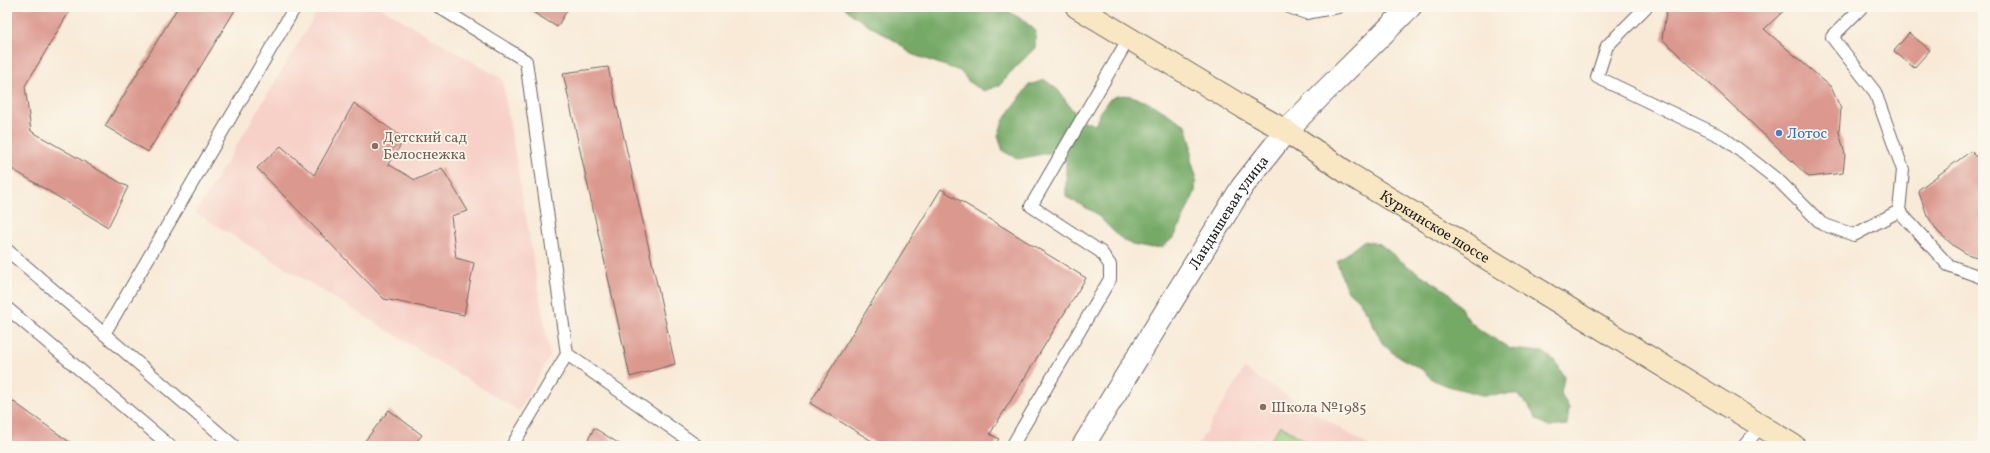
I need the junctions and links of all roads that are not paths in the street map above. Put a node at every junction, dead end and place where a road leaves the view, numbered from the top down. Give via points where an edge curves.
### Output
1 (295, 7) edge
2 (440, 7) edge
3 (1077, 7) edge
4 (1289, 7) edge
5 (1338, 7) edge
6 (1410, 7) edge
7 (1646, 7) edge
8 (1862, 7) edge
9 (1129, 38) junction
10 (1286, 131) junction
11 (1899, 211) junction
12 (7, 250) edge
13 (1983, 278) edge
14 (7, 308) edge
15 (104, 334) junction
16 (567, 354) junction
17 (1761, 426) junction
18 (170, 446) edge
19 (234, 446) edge
20 (512, 446) edge
21 (697, 446) edge
22 (1012, 446) edge
23 (1083, 446) edge
24 (1744, 446) edge
25 (1794, 446) edge

1 - 15 lane
2 - 16 lane via 526,61
3 - 9 main road, Куркинское шоссе
4 - 5 lane via 1306,13
6 - 10 street, Ландышевая улица
7 - 11 lane via 1607,46 1597,77 1724,138 1780,182 1822,224 1854,235
8 - 11 lane via 1832,37 1875,92 1903,170
9 - 10 main road, Куркинское шоссе
9 - 22 lane via 1031,206 1101,252 1110,265 1110,279
10 - 17 main road, Куркинское шоссе via 1349,174
10 - 23 street, Ландышевая улица via 1242,187
11 - 13 lane via 1948,265
12 - 15 lane
14 - 18 lane
15 - 19 lane
16 - 20 lane
16 - 21 lane
17 - 24 lane
17 - 25 main road, Куркинское шоссе

